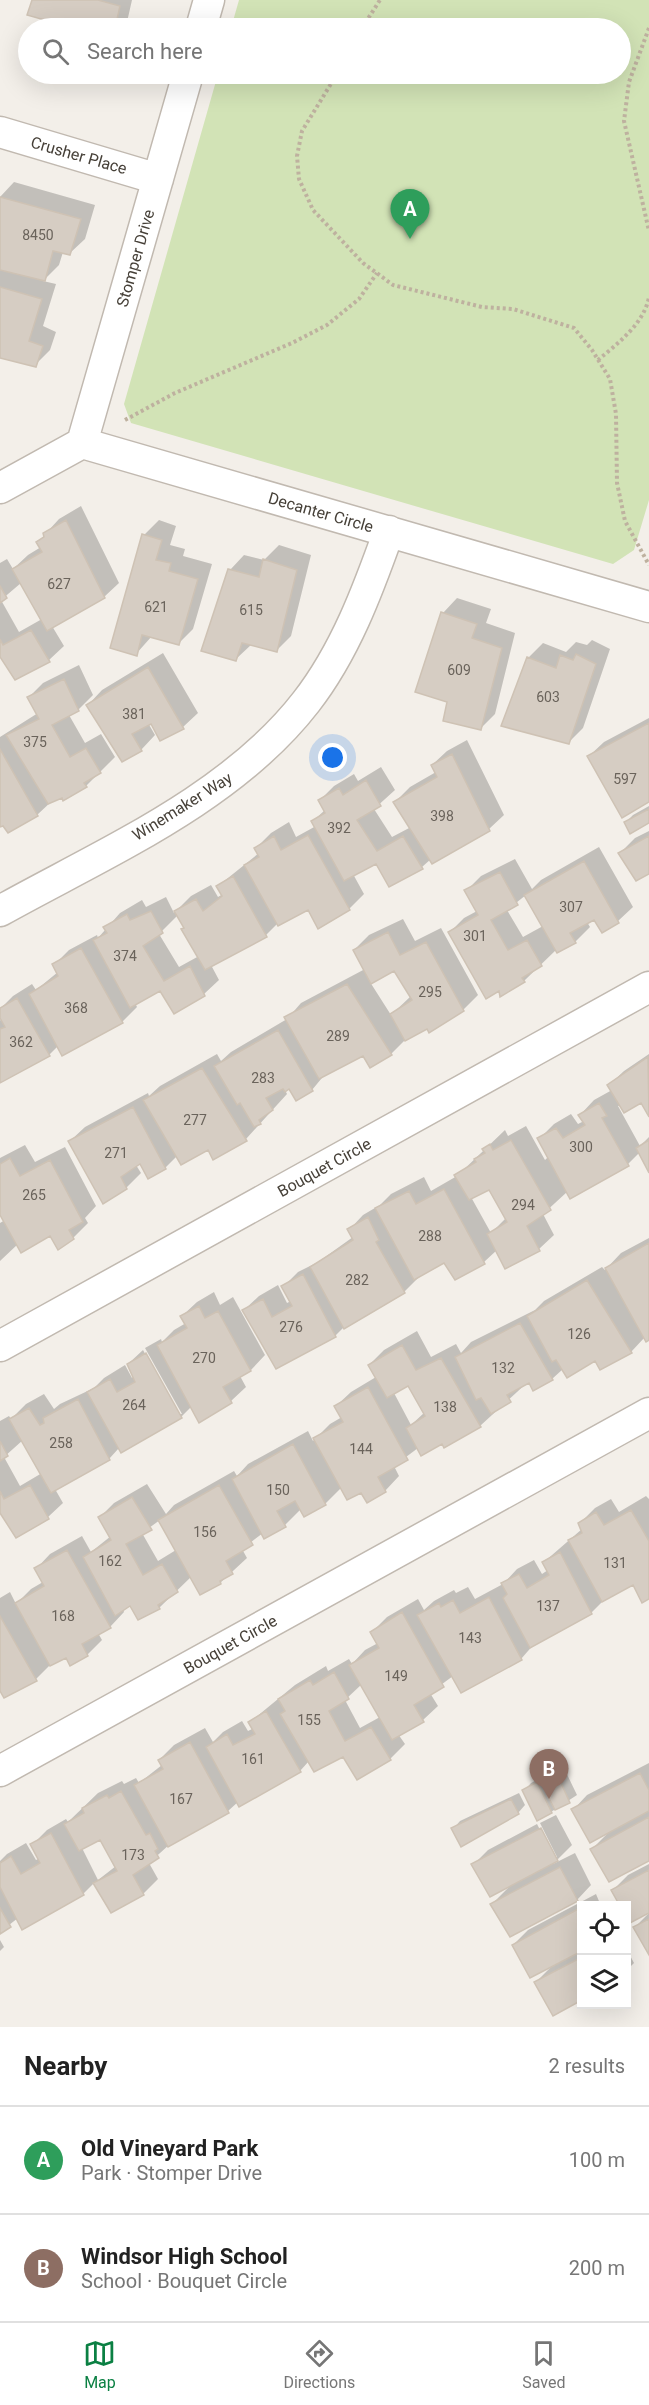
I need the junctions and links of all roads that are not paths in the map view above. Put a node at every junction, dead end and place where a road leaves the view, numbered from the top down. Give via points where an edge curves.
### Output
1 (209, 0) edge
2 (204, 18) edge
3 (185, 84) edge
4 (0, 132) edge
5 (158, 179) junction
6 (88, 444) junction
7 (0, 488) edge
8 (389, 531) junction
9 (649, 607) edge
10 (0, 911) edge
11 (649, 987) edge
12 (0, 1346) edge
13 (649, 1413) edge
14 (0, 1771) edge

1 - 2 street
3 - 5 street, Stomper Drive
4 - 5 street, Crusher Place
5 - 6 street, Stomper Drive
6 - 7 street
6 - 8 street, Decanter Circle
8 - 9 street, Decanter Circle
8 - 10 street, Winemaker Way via 373,578 338,653 306,702 267,744 224,783
11 - 12 street, Bouquet Circle
13 - 14 street, Bouquet Circle

